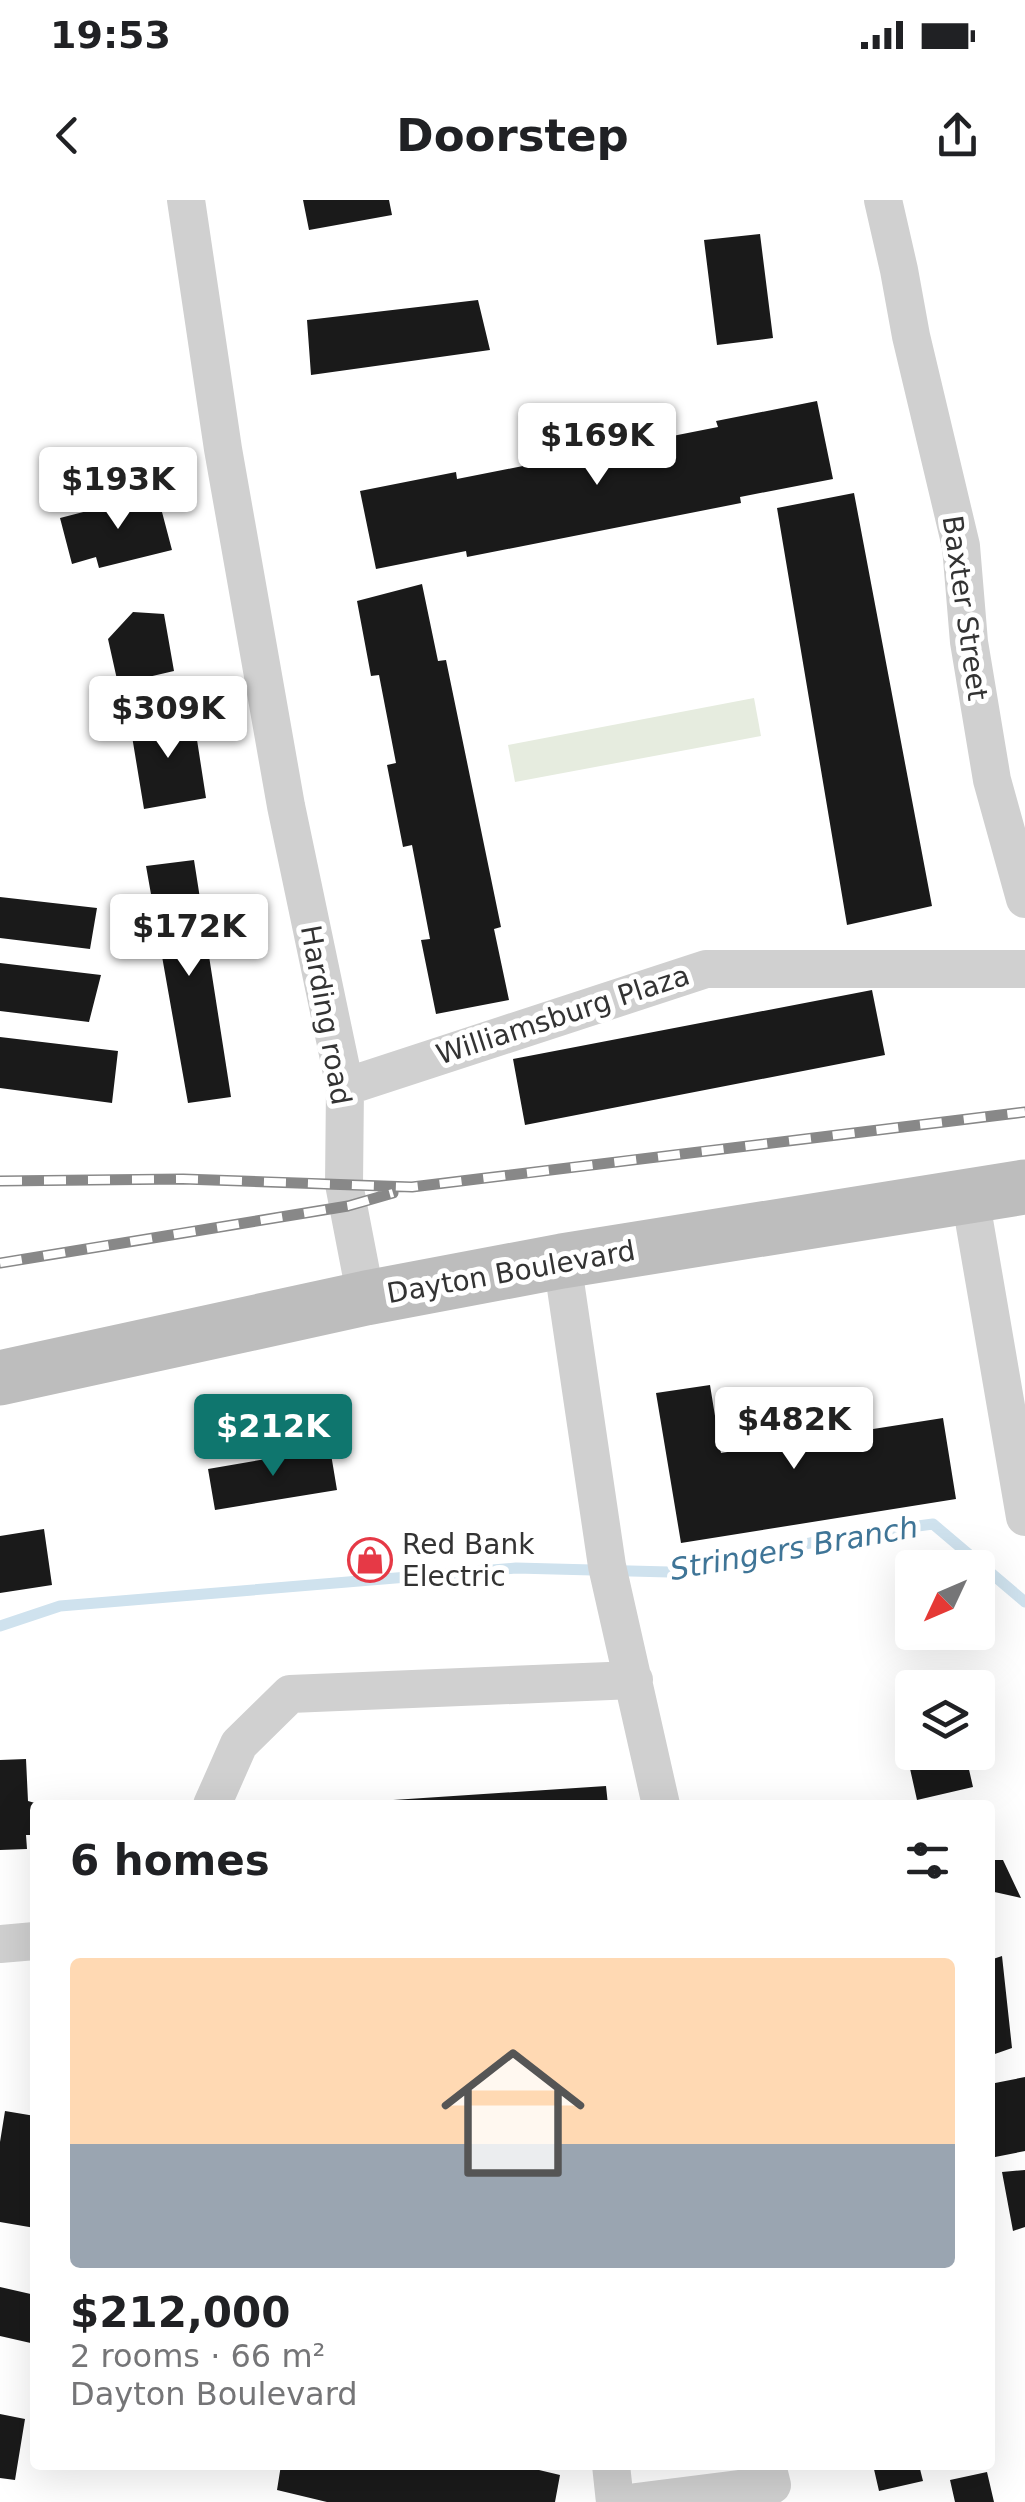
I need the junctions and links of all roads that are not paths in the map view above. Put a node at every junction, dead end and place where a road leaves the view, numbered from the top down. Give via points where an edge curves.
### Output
1 (186, 200) edge
2 (883, 200) edge
3 (1025, 898) edge
4 (1025, 969) edge
5 (345, 1087) junction
6 (1025, 1186) edge
7 (970, 1197) junction
8 (562, 1261) junction
9 (366, 1298) junction
10 (0, 1378) edge
11 (1025, 1516) edge
12 (634, 1680) junction
13 (214, 1800) edge
14 (660, 1800) edge
15 (30, 1941) edge
16 (0, 1944) edge
17 (612, 2470) edge
18 (768, 2470) edge
19 (615, 2502) edge
20 (636, 2502) edge

1 - 5 street, Harding road via 286,806
2 - 3 street, Baxter Street via 960,546 992,780
4 - 5 street, Williamsburg Plaza via 706,968
5 - 9 street, Harding road via 344,1184
6 - 7 main road, Dayton Boulevard
7 - 8 main road, Dayton Boulevard
7 - 11 street
8 - 9 main road, Dayton Boulevard
8 - 12 street via 606,1566
9 - 10 main road, Dayton Boulevard
12 - 13 street via 290,1694 239,1744
12 - 14 street
15 - 16 street
17 - 19 street
18 - 20 street via 772,2485

